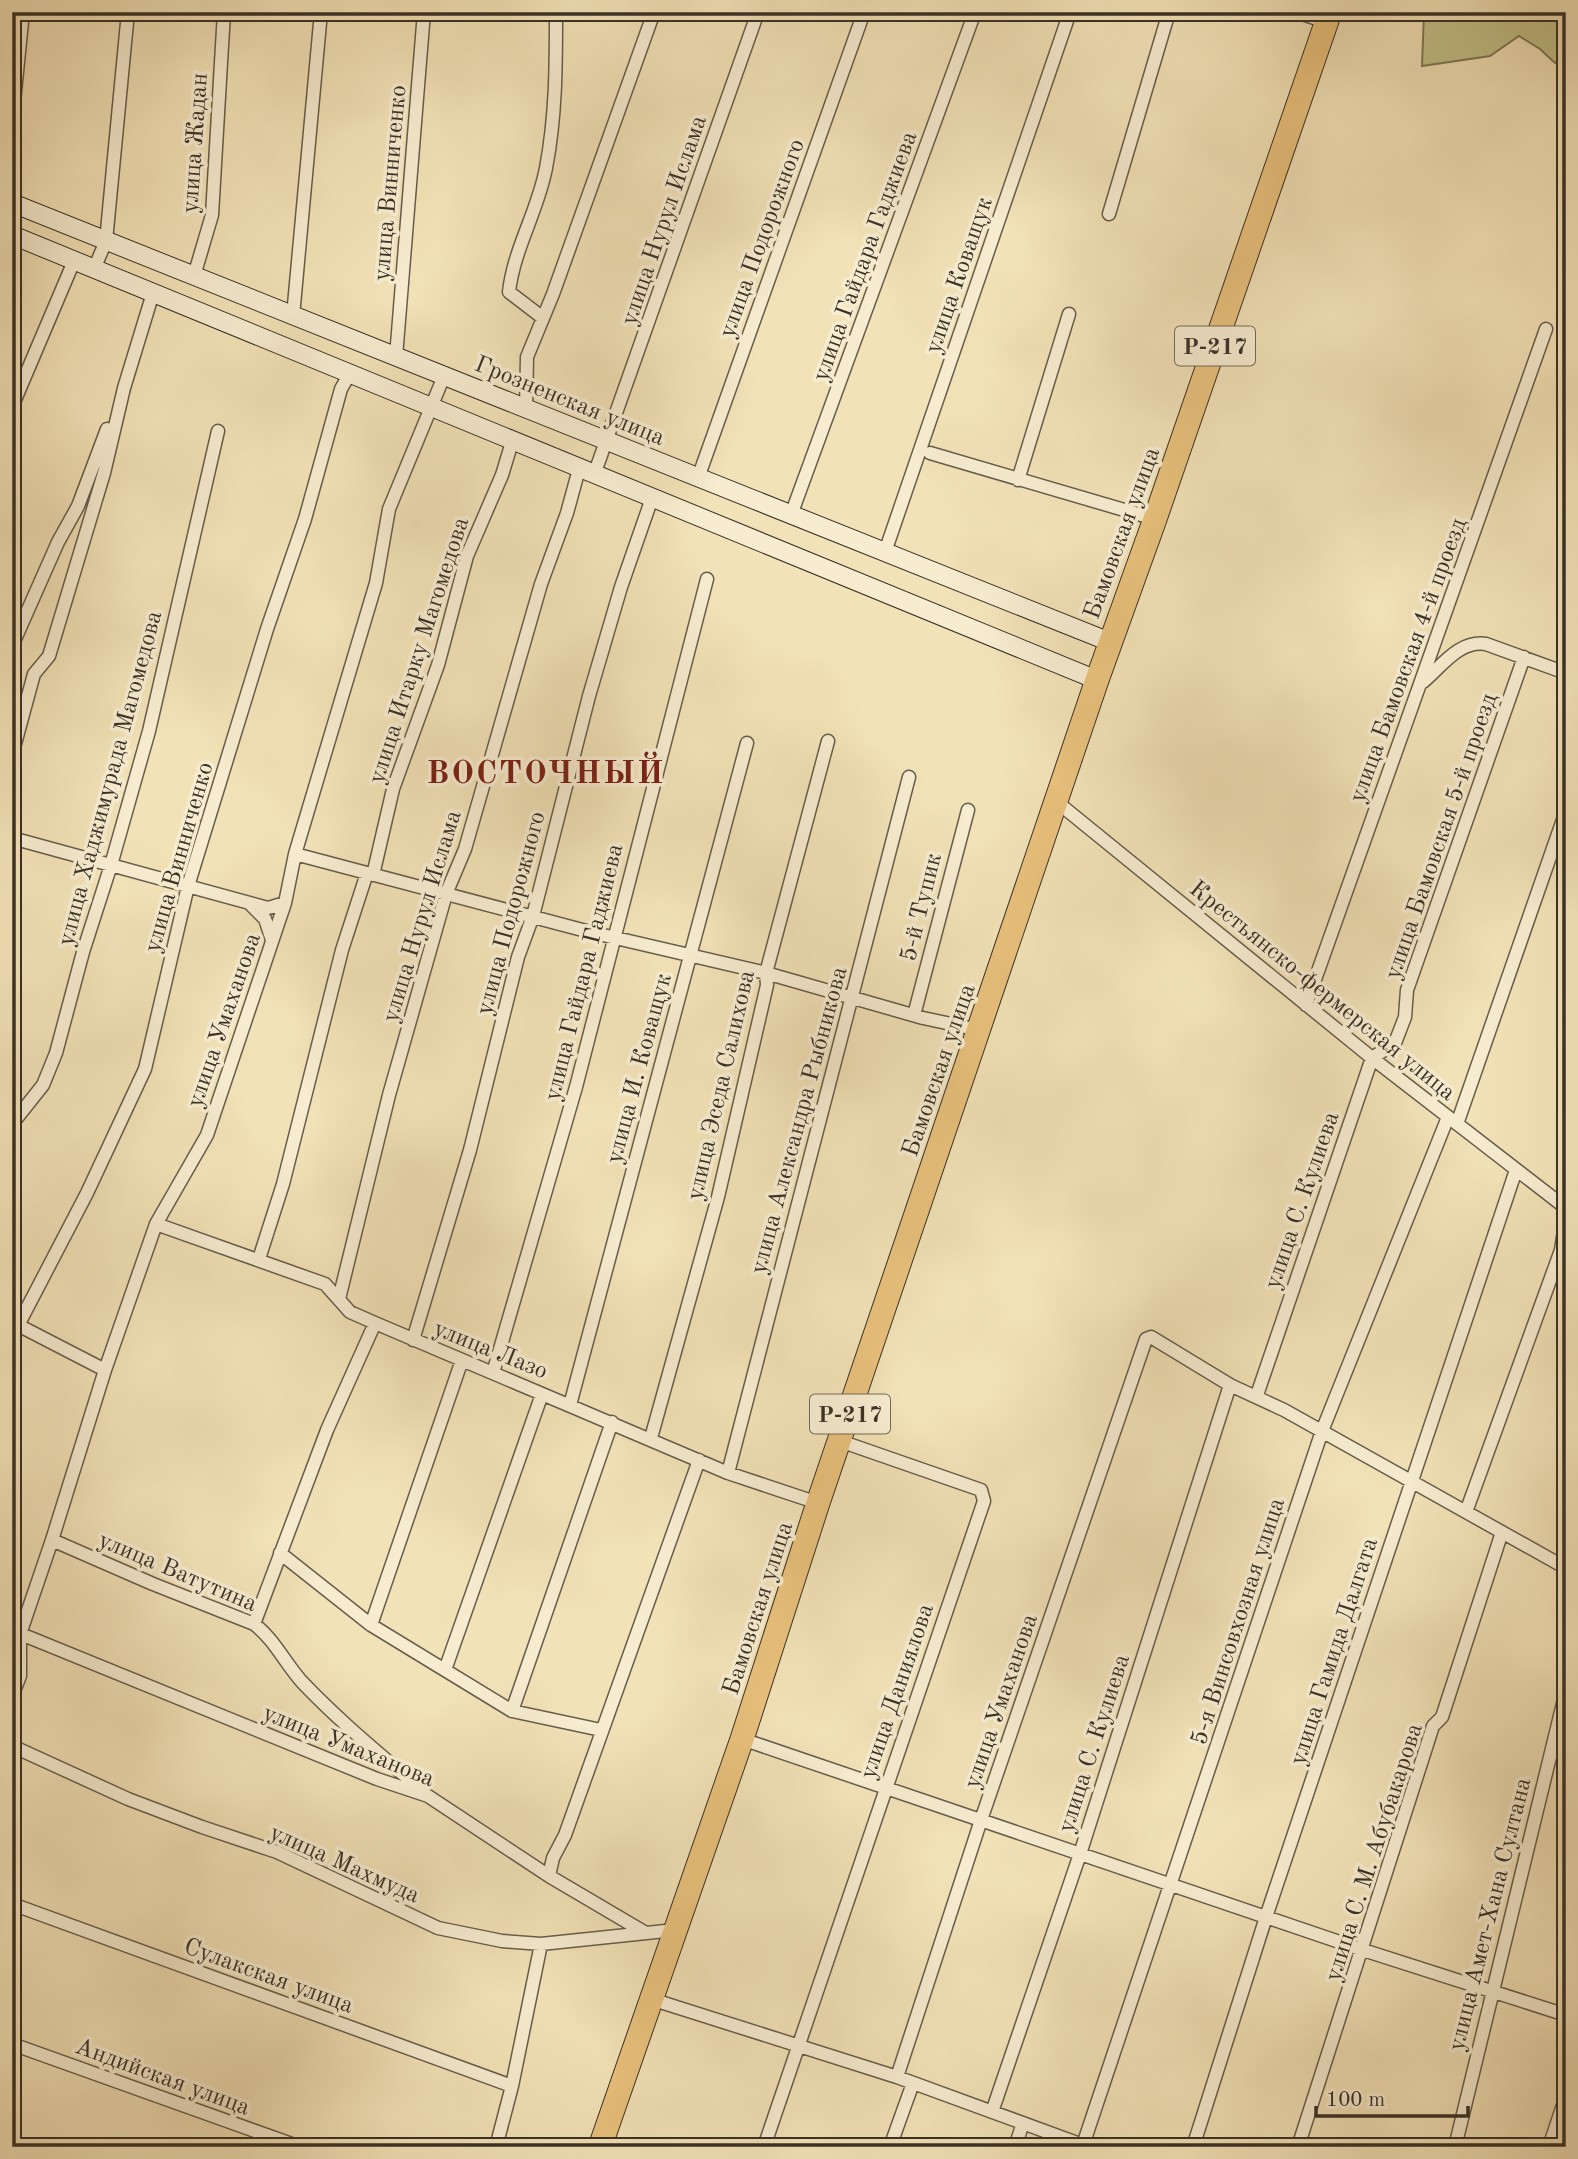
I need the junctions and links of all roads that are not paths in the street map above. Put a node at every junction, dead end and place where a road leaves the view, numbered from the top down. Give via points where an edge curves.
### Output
1 (23, 12) edge
2 (128, 12) edge
3 (224, 12) edge
4 (321, 12) edge
5 (425, 12) edge
6 (556, 12) edge
7 (654, 12) edge
8 (758, 12) edge
9 (864, 12) edge
10 (975, 12) edge
11 (1070, 12) edge
12 (1169, 12) edge
13 (1296, 12) edge
14 (1329, 17) edge
15 (12, 122) edge
16 (12, 203) edge
17 (1109, 214) dead end
18 (12, 235) edge
19 (106, 241) junction
20 (74, 261) junction
21 (94, 269) junction
22 (194, 276) junction
23 (153, 293) junction
24 (1069, 314) dead end
25 (293, 316) junction
26 (543, 318) junction
27 (1546, 330) dead end
28 (396, 357) junction
29 (349, 374) junction
30 (444, 376) junction
31 (124, 388) junction
32 (12, 407) edge
33 (430, 408) junction
34 (526, 409) junction
35 (218, 430) dead end
36 (607, 441) junction
37 (512, 442) junction
38 (930, 453) dead end
39 (587, 472) junction
40 (698, 478) junction
41 (1018, 480) junction
42 (652, 498) junction
43 (791, 515) junction
44 (1155, 519) junction
45 (885, 552) junction
46 (707, 579) dead end
47 (1110, 642) junction
48 (12, 646) edge
49 (1524, 657) junction
50 (1566, 673) edge
51 (1097, 680) junction
52 (1422, 682) junction
53 (828, 741) dead end
54 (747, 743) dead end
55 (12, 755) edge
56 (909, 777) dead end
57 (1057, 802) junction
58 (968, 810) dead end
59 (1566, 811) edge
60 (12, 838) edge
61 (295, 854) junction
62 (111, 865) junction
63 (370, 874) junction
64 (188, 886) junction
65 (446, 894) junction
66 (285, 903) junction
67 (249, 904) junction
68 (533, 916) junction
69 (613, 937) junction
70 (272, 940) junction
71 (690, 955) junction
72 (766, 973) junction
73 (852, 998) junction
74 (1306, 1005) junction
75 (914, 1015) junction
76 (979, 1030) junction
77 (1372, 1058) junction
78 (1452, 1121) junction
79 (12, 1124) edge
80 (1516, 1170) junction
81 (1566, 1209) edge
82 (1566, 1218) edge
83 (156, 1224) junction
84 (259, 1259) junction
85 (339, 1299) junction
86 (375, 1323) junction
87 (14, 1328) edge
88 (413, 1340) junction
89 (461, 1360) junction
90 (105, 1370) junction
91 (493, 1373) junction
92 (1230, 1385) junction
93 (542, 1394) junction
94 (1257, 1395) junction
95 (570, 1405) junction
96 (612, 1422) junction
97 (1322, 1432) junction
98 (650, 1438) junction
99 (841, 1441) junction
100 (699, 1460) junction
101 (728, 1473) junction
102 (1411, 1481) junction
103 (818, 1503) junction
104 (1466, 1512) junction
105 (1502, 1532) junction
106 (52, 1541) junction
107 (280, 1553) junction
108 (1566, 1568) edge
109 (254, 1624) junction
110 (371, 1626) junction
111 (16, 1632) edge
112 (445, 1670) junction
113 (1566, 1691) edge
114 (12, 1696) edge
115 (512, 1711) junction
116 (601, 1730) junction
117 (742, 1739) junction
118 (12, 1746) edge
119 (885, 1787) junction
120 (428, 1796) junction
121 (981, 1820) junction
122 (1080, 1854) junction
123 (550, 1876) junction
124 (1171, 1885) junction
125 (12, 1904) edge
126 (1266, 1917) junction
127 (675, 1930) junction
128 (644, 1931) junction
129 (541, 1944) junction
130 (1363, 1950) junction
131 (1492, 1990) junction
132 (651, 1999) junction
133 (1566, 2015) edge
134 (12, 2044) edge
135 (797, 2045) junction
136 (897, 2077) junction
137 (913, 2083) junction
138 (512, 2085) junction
139 (1566, 2096) edge
140 (992, 2112) junction
141 (1023, 2123) junction
142 (1086, 2146) edge
143 (300, 2147) edge
144 (496, 2147) edge
145 (600, 2147) edge
146 (764, 2147) edge
147 (890, 2147) edge
148 (1015, 2147) edge
149 (1193, 2147) edge
150 (1298, 2147) edge
151 (1455, 2147) edge
152 (1549, 2147) edge

1 - 15 street
2 - 19 street
3 - 22 street, улица Жадан via 212,215
4 - 25 street
5 - 28 street, улица Винниченко
6 - 26 street via 556,93 546,170 512,269 509,292
7 - 26 street
8 - 36 street, улица Нурул Ислама
9 - 40 street, улица Подорожного
10 - 43 street, улица Гайдара Гаджиева
11 - 45 street, улица Коващук
12 - 17 street
13 - 14 street
14 - 44 highway, Бамовская улица / Р-217
16 - 19 street, Грозненская улица
18 - 20 street
19 - 21 street
19 - 22 street, Грозненская улица
20 - 21 street
20 - 32 street
21 - 23 street
22 - 25 street, Грозненская улица
23 - 29 street
23 - 31 street
24 - 41 street
25 - 28 street, Грозненская улица
26 - 34 street via 527,357
27 - 52 street, улица Бамовская 4-й проезд
28 - 30 street, Грозненская улица
29 - 33 street
29 - 64 street, улица Винниченко
30 - 33 street, улица Умаханова
30 - 34 street, Грозненская улица
31 - 48 street via 78,506
31 - 55 street via 104,473 49,656 34,674
33 - 37 street
33 - 61 street, улица Умаханова via 389,509 376,583
34 - 36 street, Грозненская улица
35 - 62 street, улица Хаджимурада Магомедова via 149,731
36 - 39 street, улица Нурул Ислама
36 - 40 street, Грозненская улица
37 - 39 street
37 - 63 street, улица Итарку Магомедова via 467,555 438,665 393,789
38 - 41 street
39 - 42 street
39 - 65 street, улица Нурул Ислама via 541,584 465,849
40 - 43 street, Грозненская улица
41 - 44 street
42 - 51 street
42 - 68 street, улица Подорожного via 589,696
43 - 45 street, Грозненская улица
44 - 47 highway, Бамовская улица / Р-217
45 - 47 street, Грозненская улица
46 - 69 street, улица Гайдара Гаджиева
47 - 51 highway, Бамовская улица / Р-217
49 - 50 street
49 - 52 street via 1474,642
49 - 77 street, улица Бамовская 5-й проезд via 1406,990 1405,1017 1395,1043
51 - 57 highway, Бамовская улица / Р-217
52 - 74 street, улица Бамовская 4-й проезд
53 - 72 street, улица Эседа Салихова
54 - 71 street, улица И. Коващук
56 - 73 street, улица Александра Рыбникова
57 - 74 street, Крестьянско-фермерская улица
57 - 76 highway, Бамовская улица / Р-217
58 - 75 street, 5-й Тупик
59 - 78 street, 5-я Винсовхозная улица
60 - 62 street
61 - 63 street
61 - 66 street, улица Умаханова
62 - 64 street
62 - 79 street, улица Хаджимурада Магомедова via 57,1053 43,1086
63 - 65 street
63 - 84 street, улица Итарку Магомедова via 342,950 283,1184
64 - 67 street
64 - 87 street, улица Винниченко via 145,1069
65 - 68 street
65 - 85 street, улица Нурул Ислама via 389,1095
66 - 67 street via 268,908
66 - 70 street, улица Умаханова
67 - 70 street via 265,919
68 - 69 street
68 - 88 street, улица Подорожного
69 - 71 street
69 - 91 street, улица Гайдара Гаджиева via 576,1087
70 - 83 street, улица Умаханова via 207,1135
71 - 72 street
71 - 95 street, улица И. Коващук
72 - 73 street
72 - 98 street, улица Эседа Салихова via 718,1198
73 - 75 street
73 - 101 street, улица Александра Рыбникова
74 - 77 street, Крестьянско-фермерская улица
75 - 76 street
76 - 99 highway, Бамовская улица / Р-217
77 - 78 street, Крестьянско-фермерская улица
77 - 94 street, улица С. Кулиева
78 - 80 street, Крестьянско-фермерская улица
78 - 97 street, 5-я Винсовхозная улица
80 - 81 street, Крестьянско-фермерская улица
80 - 102 street, улица Гамида Далгата
82 - 104 street via 1561,1250
83 - 84 street, улица Лазо
83 - 90 street, улица Умаханова
84 - 85 street, улица Лазо via 325,1284
85 - 86 street, улица Лазо via 349,1311
86 - 88 street, улица Лазо
86 - 107 street via 327,1430
87 - 90 street
88 - 89 street, улица Лазо
89 - 91 street, улица Лазо
89 - 110 street
90 - 106 street, улица Умаханова
91 - 93 street, улица Лазо
92 - 94 street
92 - 121 street, улица Умаханова via 1151,1337 1146,1339
92 - 122 street, улица С. Кулиева
93 - 95 street, улица Лазо
93 - 112 street
94 - 97 street
95 - 96 street, улица Лазо
96 - 98 street, улица Лазо
96 - 115 street
97 - 102 street
97 - 124 street, 5-я Винсовхозная улица
98 - 100 street, улица Лазо
99 - 103 highway, Бамовская улица / Р-217
99 - 119 street, улица Даниялова via 981,1490 984,1501
100 - 101 street, улица Лазо
100 - 116 street
101 - 103 street, улица Лазо
102 - 104 street
102 - 126 street, улица Гамида Далгата
103 - 117 highway, Бамовская улица / Р-217
104 - 105 street
105 - 108 street
105 - 130 street, улица С. М. Абубакарова via 1442,1717 1433,1726
106 - 109 street, улица Ватутина
106 - 111 street, улица Умаханова
107 - 109 street
107 - 110 street
109 - 120 street, улица Ватутина via 338,1719
110 - 112 street
111 - 114 street, улица Умаханова via 20,1676
111 - 120 street, улица Умаханова
112 - 115 street
113 - 131 street, улица Амет-Хана Султана
115 - 116 street
116 - 123 street
117 - 119 street
117 - 127 highway, Бамовская улица / Р-217
118 - 129 street, улица Махмуда via 128,1799 277,1852 438,1928
119 - 121 street
119 - 135 street, улица Даниялова
120 - 123 street, улица Умаханова
121 - 122 street
121 - 136 street, улица Умаханова
122 - 124 street
122 - 140 street, улица С. Кулиева
123 - 128 street, улица Умаханова
124 - 126 street
124 - 142 street, 5-я Винсовхозная улица
125 - 138 street, Сулакская улица
126 - 130 street
126 - 149 street, улица Гамида Далгата
127 - 128 street, улица Махмуда
127 - 132 highway, Бамовская улица / Р-217
128 - 129 street, улица Махмуда
129 - 138 street
130 - 131 street
130 - 150 street, улица С. М. Абубакарова
131 - 133 street
131 - 151 street, улица Амет-Хана Султана
132 - 135 street
132 - 145 highway, Бамовская улица / Р-217
134 - 143 street, Андийская улица
135 - 136 street
135 - 146 street, улица Даниялова
136 - 137 street
137 - 140 street
137 - 147 street
138 - 144 street
139 - 152 street
140 - 141 street
141 - 142 street
141 - 148 street

